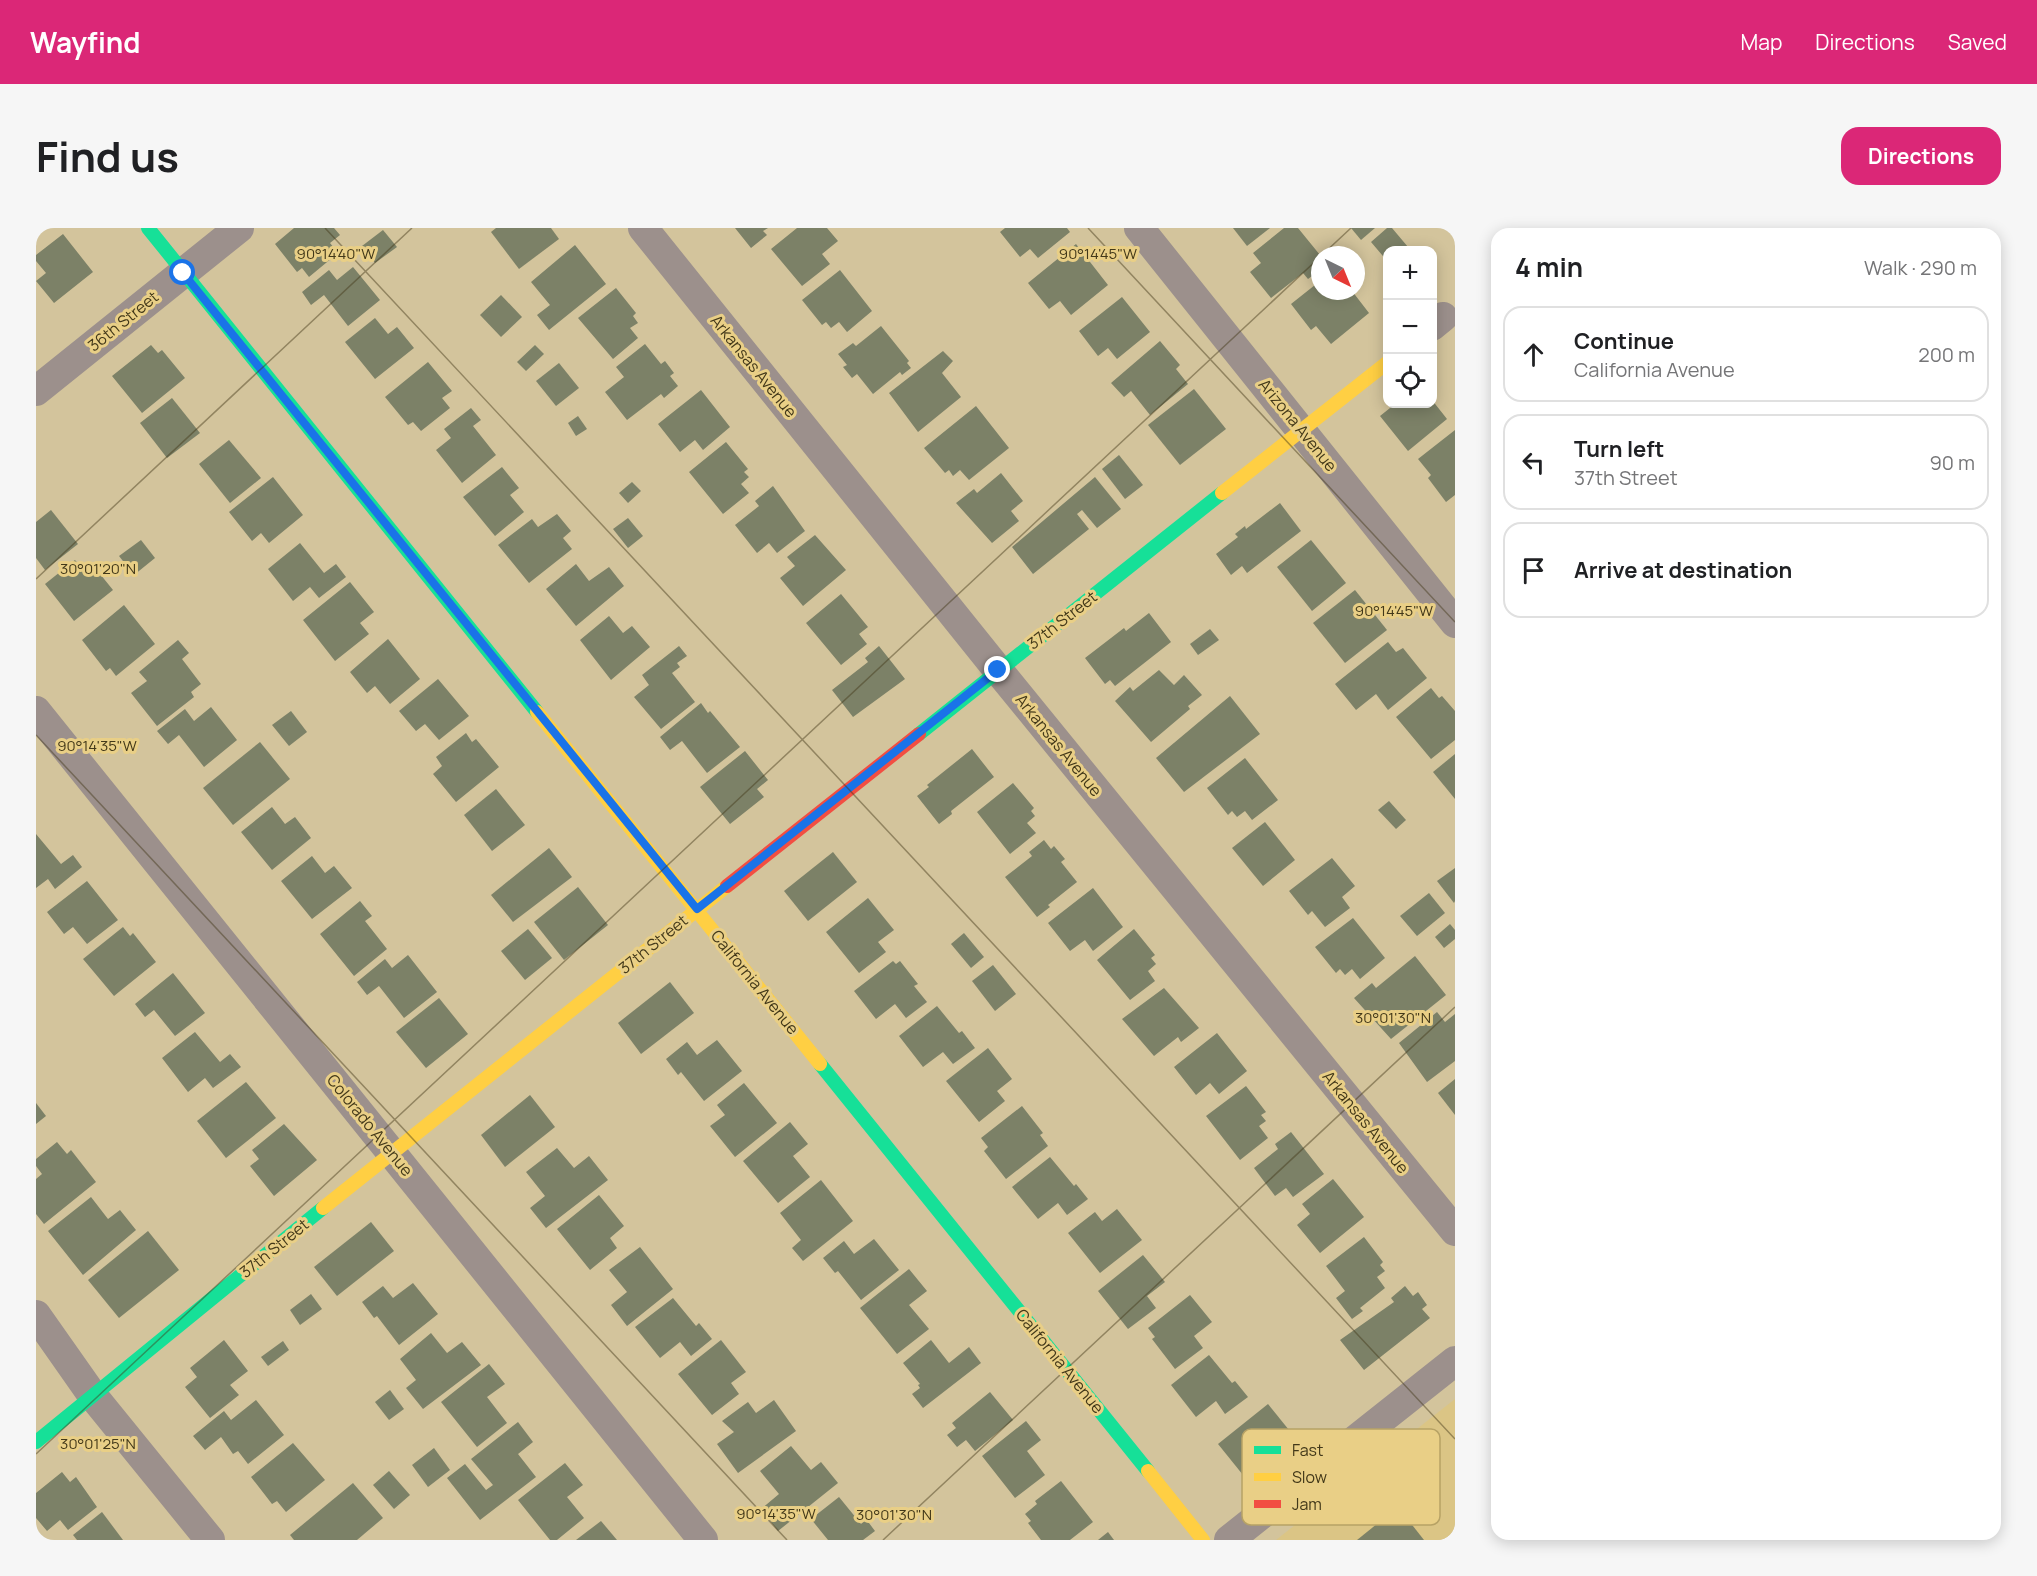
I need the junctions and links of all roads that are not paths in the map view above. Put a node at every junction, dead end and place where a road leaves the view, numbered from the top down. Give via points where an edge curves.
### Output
1 (148, 228) edge
2 (239, 228) edge
3 (643, 228) edge
4 (1139, 228) edge
5 (183, 273) junction
6 (1383, 366) edge
7 (36, 391) edge
8 (1302, 430) junction
9 (1455, 623) edge
10 (998, 670) junction
11 (36, 711) edge
12 (697, 909) junction
13 (392, 1152) junction
14 (1455, 1231) edge
15 (36, 1315) edge
16 (1455, 1361) edge
17 (93, 1395) junction
18 (1369, 1429) edge
19 (36, 1442) edge
20 (1248, 1525) edge
21 (210, 1540) edge
22 (703, 1540) edge
23 (1203, 1540) edge
24 (1229, 1540) edge

1 - 5 street, California Avenue
2 - 5 street, 36th Street
3 - 10 street, Arkansas Avenue
4 - 8 street, Arizona Avenue
5 - 7 street, 36th Street
5 - 12 street, California Avenue
6 - 8 street, 37th Street
8 - 9 street, Arizona Avenue
8 - 10 street, 37th Street
10 - 12 street, 37th Street
10 - 14 street, Arkansas Avenue
11 - 13 street, Colorado Avenue
12 - 13 street, 37th Street
12 - 23 street, California Avenue
13 - 17 street, 37th Street
13 - 22 street, Colorado Avenue
15 - 17 street
16 - 18 street
17 - 19 street, 37th Street
17 - 21 street
20 - 24 street

